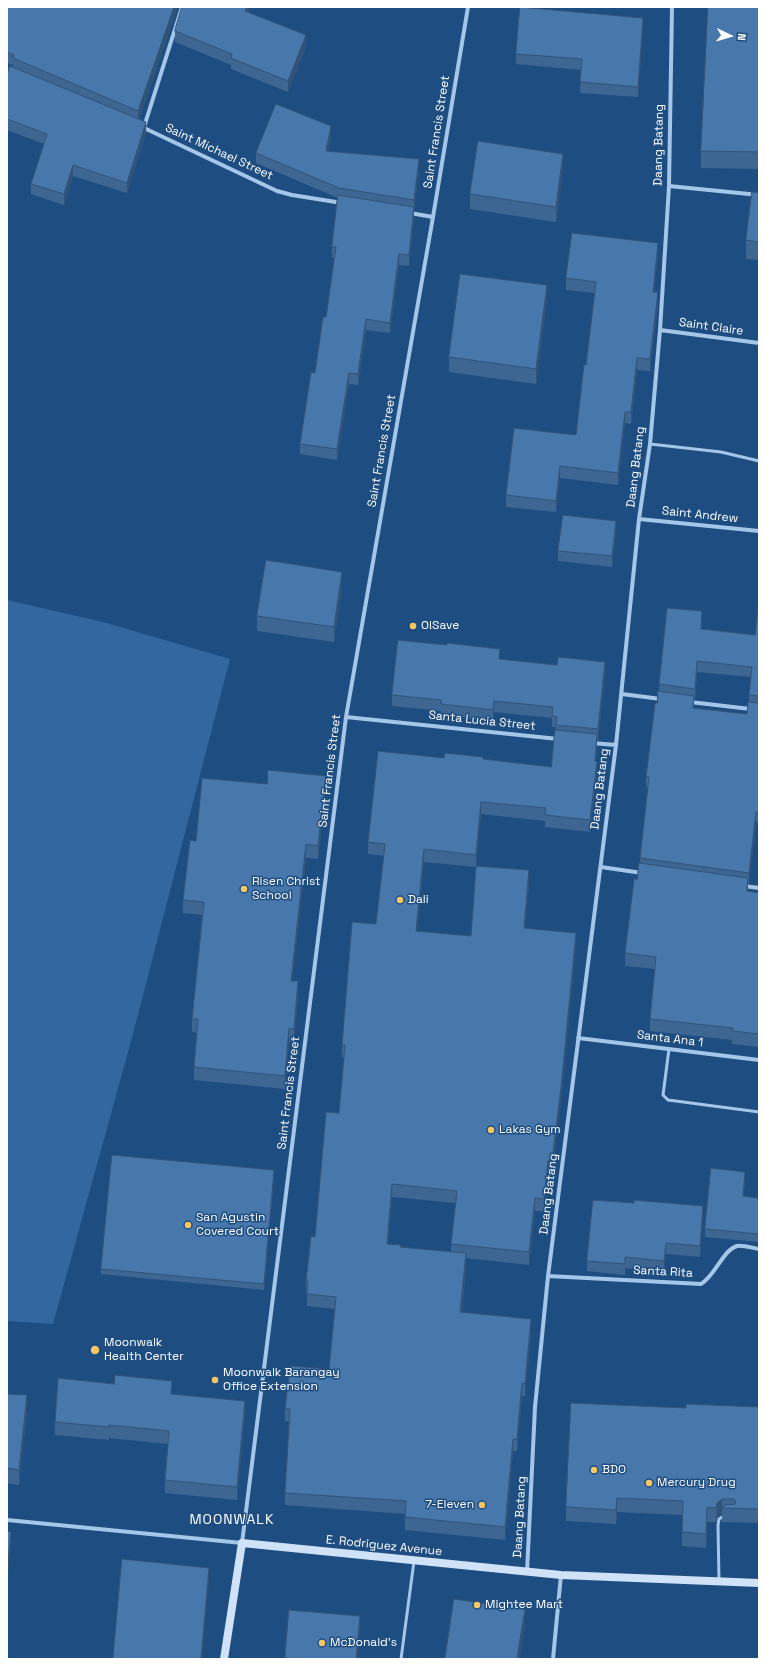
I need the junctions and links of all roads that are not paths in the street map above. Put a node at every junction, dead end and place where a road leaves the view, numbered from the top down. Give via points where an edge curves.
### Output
1 (182, 7) edge
2 (468, 7) edge
3 (672, 7) edge
4 (137, 125) edge
5 (144, 128) junction
6 (669, 186) junction
7 (759, 195) edge
8 (351, 204) edge
9 (403, 212) edge
10 (433, 217) junction
11 (660, 330) junction
12 (759, 344) edge
13 (650, 444) junction
14 (759, 461) edge
15 (639, 519) junction
16 (759, 531) edge
17 (622, 694) junction
18 (664, 699) edge
19 (688, 702) edge
20 (759, 710) edge
21 (346, 717) junction
22 (560, 740) edge
23 (584, 742) edge
24 (616, 745) junction
25 (601, 867) junction
26 (648, 873) edge
27 (735, 884) edge
28 (759, 888) edge
29 (578, 1038) junction
30 (669, 1049) junction
31 (759, 1060) edge
32 (759, 1112) edge
33 (759, 1249) edge
34 (548, 1276) junction
35 (728, 1516) edge
36 (7, 1520) edge
37 (242, 1543) junction
38 (414, 1561) junction
39 (527, 1572) junction
40 (560, 1575) junction
41 (719, 1581) junction
42 (759, 1583) edge
43 (224, 1659) edge
44 (401, 1659) edge
45 (553, 1659) edge

1 - 5 street
2 - 10 street, Saint Francis Street
3 - 6 street, Daang Batang
4 - 5 street, Saint Michael Street
5 - 8 street, Saint Michael Street via 278,191
6 - 7 street
6 - 11 street, Daang Batang
9 - 10 street
10 - 21 street, Saint Francis Street
11 - 12 street, Saint Claire
11 - 13 street, Daang Batang
13 - 14 lane via 721,452
13 - 15 street, Daang Batang
15 - 16 street, Saint Andrew
15 - 17 street, Daang Batang
17 - 18 street
17 - 24 street, Daang Batang
19 - 20 street
21 - 22 street, Santa Lucia Street
21 - 37 street, Saint Francis Street
23 - 24 street
24 - 25 street, Daang Batang
25 - 26 street
25 - 29 street, Daang Batang
27 - 28 street
29 - 30 street, Santa Ana 1
29 - 34 street, Daang Batang
30 - 31 street, Santa Ana 1
30 - 32 lane via 663,1094 668,1100
33 - 34 street, Santa Rita via 738,1246 729,1251 701,1284
34 - 39 street, Daang Batang via 535,1407
35 - 41 lane via 719,1519 718,1525
36 - 37 street, E. Rodriguez Avenue
37 - 38 main road, E. Rodriguez Avenue
37 - 43 main road
38 - 39 main road, E. Rodriguez Avenue
38 - 44 lane
39 - 40 main road, E. Rodriguez Avenue
40 - 41 main road, E. Rodriguez Avenue
40 - 45 street
41 - 42 main road, E. Rodriguez Avenue

